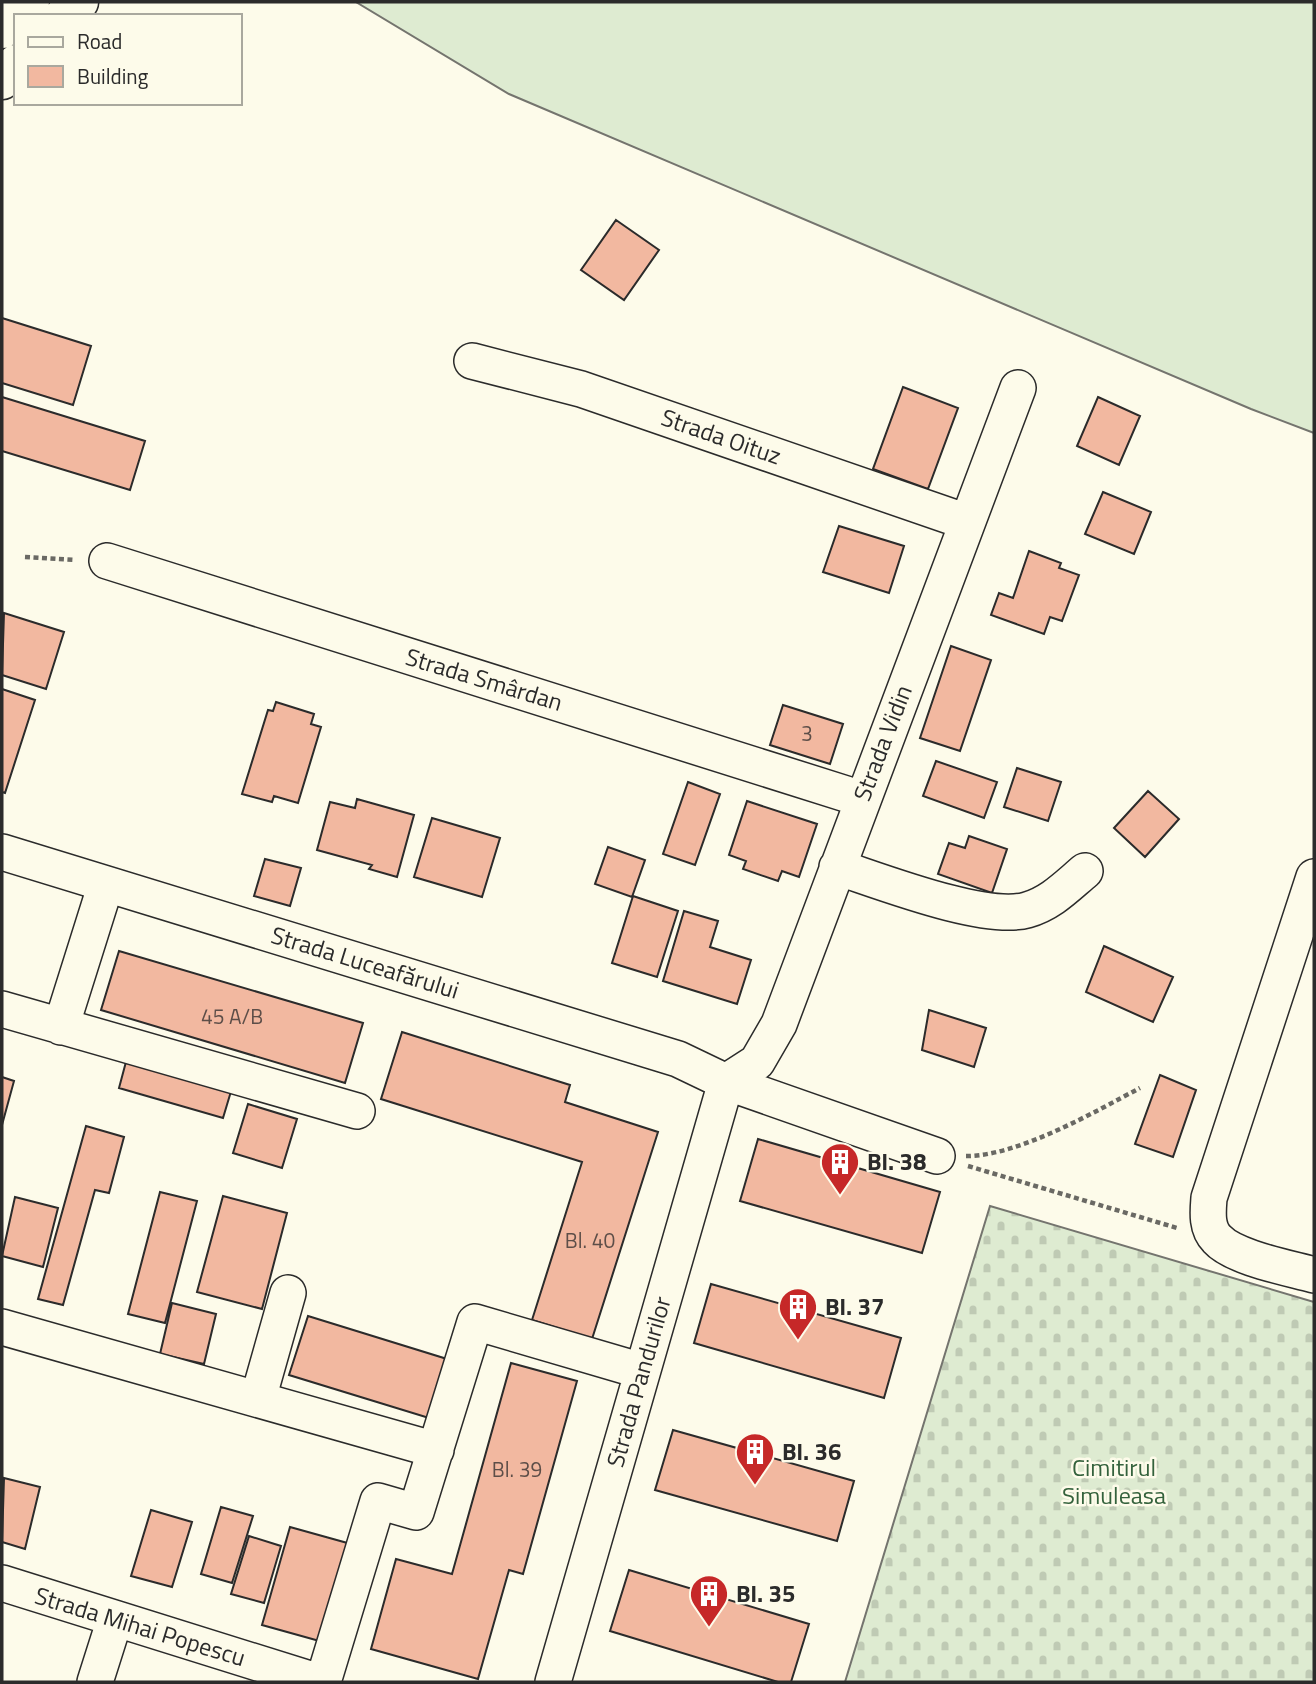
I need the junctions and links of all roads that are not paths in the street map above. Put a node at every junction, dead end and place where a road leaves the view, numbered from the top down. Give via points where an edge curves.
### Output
1 (79, 2) edge
2 (66, 14) edge
3 (14, 66) edge
4 (2, 80) edge
5 (472, 361) dead end
6 (1018, 388) dead end
7 (967, 522) junction
8 (107, 561) road end
9 (862, 799) junction
10 (2, 852) edge
11 (837, 867) junction
12 (1085, 871) dead end
13 (1314, 877) edge
14 (106, 884) junction
15 (2, 1009) edge
16 (61, 1027) junction
17 (726, 1082) junction
18 (356, 1111) dead end
19 (937, 1156) road end
20 (1314, 1275) edge
21 (288, 1293) dead end
22 (2, 1327) edge
23 (642, 1371) junction
24 (258, 1399) junction
25 (436, 1450) junction
26 (2, 1583) edge
27 (115, 1619) junction
28 (95, 1682) edge
29 (321, 1682) edge
30 (553, 1682) edge

1 - 2 main road
3 - 4 main road
5 - 7 street, Strada Oituz via 581,388
6 - 7 street, Strada Vidin
7 - 9 street, Strada Vidin
8 - 9 street, Strada Smârdan
9 - 11 street, Strada Vidin
10 - 14 street, Strada Luceafărului
11 - 12 street via 992,911 1024,911 1051,901
11 - 17 street, Strada Vidin via 774,1035 757,1062
13 - 20 street via 1209,1198 1210,1228 1217,1240 1238,1252
14 - 16 street
14 - 17 street, Strada Luceafărului via 678,1059
15 - 16 street
16 - 18 street
17 - 19 street, Strada Luceafărului
17 - 23 street, Strada Pandurilor
21 - 24 street
22 - 24 street
23 - 25 street via 475,1322
23 - 30 street, Strada Pandurilor
24 - 25 street
25 - 29 street via 416,1512 378,1501
26 - 27 street, Strada Mihai Popescu
27 - 28 street
27 - 29 street, Strada Mihai Popescu

